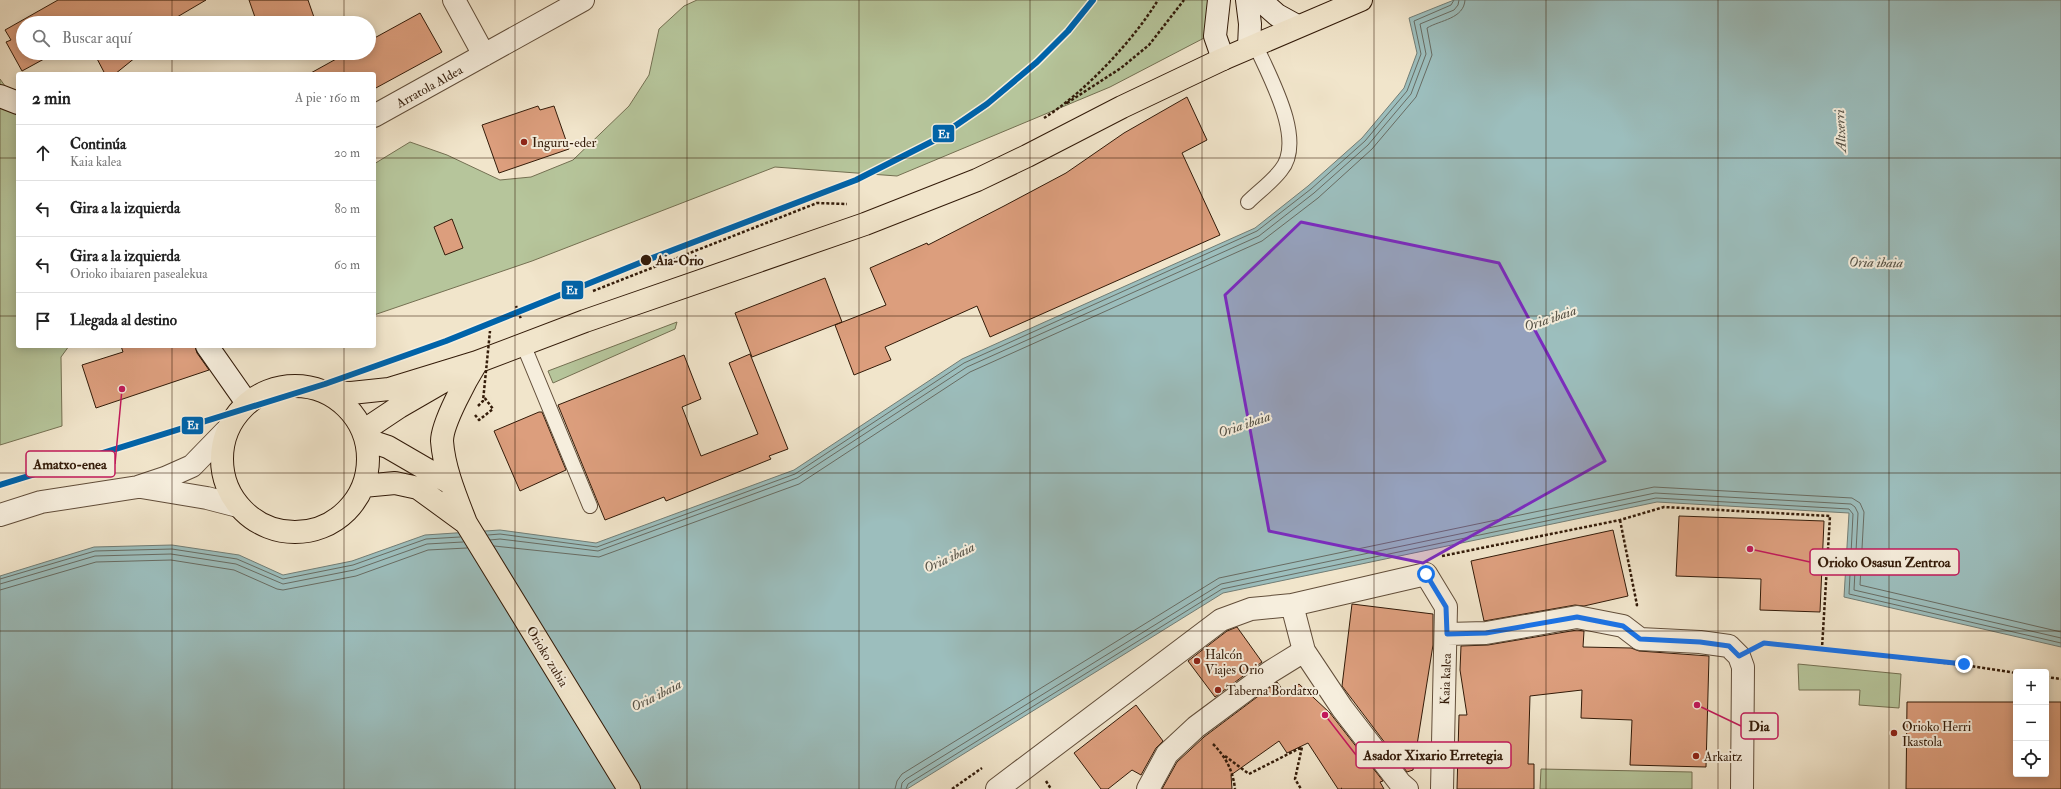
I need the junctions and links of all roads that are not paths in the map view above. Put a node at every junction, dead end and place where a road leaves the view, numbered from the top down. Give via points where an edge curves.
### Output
1 (454, 0) edge
2 (583, 0) edge
3 (1219, 0) edge
4 (1247, 0) edge
5 (1260, 0) edge
6 (1361, 0) edge
7 (1297, 26) junction
8 (1252, 46) junction
9 (484, 55) junction
10 (1223, 59) junction
11 (0, 96) edge
12 (16, 102) edge
13 (376, 115) edge
14 (1248, 202) dead end
15 (523, 344) junction
16 (208, 348) edge
17 (477, 362) junction
18 (326, 392) junction
19 (247, 403) junction
20 (227, 430) junction
21 (365, 436) junction
22 (450, 483) junction
23 (363, 486) junction
24 (138, 487) junction
25 (238, 506) junction
26 (590, 506) dead end
27 (0, 515) edge
28 (466, 523) junction
29 (1292, 605) junction
30 (1447, 634) junction
31 (1304, 651) junction
32 (629, 789) edge
33 (996, 789) edge
34 (1148, 789) edge
35 (1407, 789) edge
36 (1442, 789) edge
37 (1742, 789) edge

1 - 9 street
2 - 9 street, Arratola Aldea
3 - 10 street via 1215,36
4 - 8 street
5 - 7 street via 1277,16
6 - 7 highway
7 - 8 highway
8 - 10 highway
8 - 14 lane via 1290,128 1291,150 1282,170
9 - 13 street, Arratola Aldea
10 - 15 highway via 1027,156 928,201
11 - 12 street
15 - 17 highway
15 - 26 lane
16 - 19 street
17 - 18 highway via 389,389 351,393
17 - 21 highway via 399,407
17 - 22 highway via 456,398 442,440
18 - 19 highway via 311,387 284,386 264,392
18 - 21 highway via 346,405
19 - 20 highway
20 - 24 street via 192,466
20 - 25 highway via 222,446 222,462 225,482
21 - 22 highway
21 - 23 highway via 369,459
22 - 28 highway
23 - 25 highway via 352,505 342,515 310,530 283,531 260,524
23 - 28 highway via 395,483 418,488
24 - 25 street via 207,498
24 - 27 street via 41,502
28 - 32 highway, Orioko zubia
29 - 30 street, Kaia kalea via 1432,566 1446,607
29 - 31 street
29 - 33 street via 1251,609 1221,620
30 - 36 street, Kaia kalea
30 - 37 street via 1486,633 1577,617 1623,626 1640,639 1729,646 1739,656 1743,667
31 - 34 street via 1270,672 1196,727 1167,754
31 - 35 street via 1342,708

